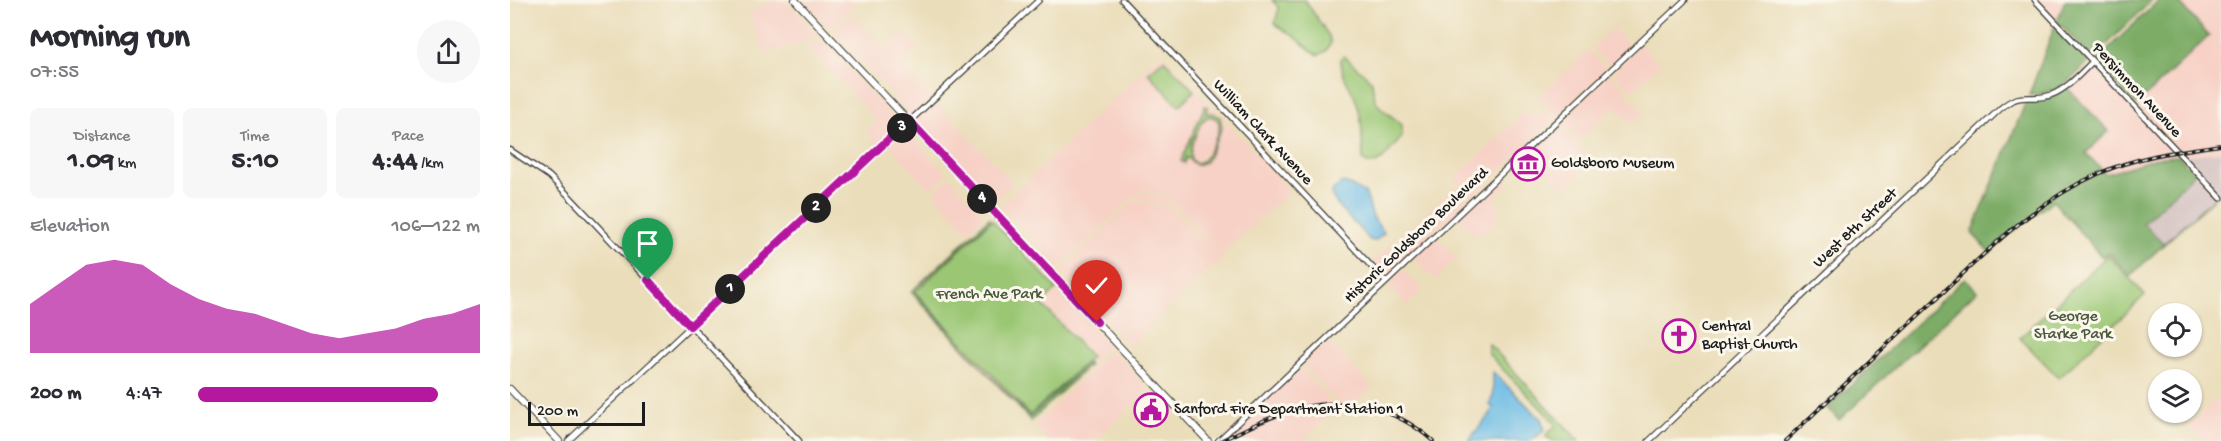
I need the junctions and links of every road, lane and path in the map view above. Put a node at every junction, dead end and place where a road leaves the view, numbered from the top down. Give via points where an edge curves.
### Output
1 (795, 0) edge
2 (1039, 0) edge
3 (1122, 0) edge
4 (1685, 0) edge
5 (2035, 0) edge
6 (2092, 62) junction
7 (909, 120) junction
8 (510, 150) edge
9 (2221, 198) edge
10 (1386, 282) junction
11 (690, 326) junction
12 (510, 389) edge
13 (559, 441) edge
14 (568, 441) edge
15 (799, 441) edge
16 (1208, 441) edge
17 (1218, 441) edge
18 (1649, 441) edge

1 - 7 main road
2 - 7 street
3 - 10 street, William Clark Avenue
4 - 10 street, Historic Goldsboro Boulevard
5 - 6 street, Persimmon Avenue
6 - 9 street, Persimmon Avenue
6 - 18 street, West 8th Street via 2053,94 2010,101
7 - 11 street
7 - 16 main road
8 - 11 street via 549,176
10 - 17 street, Historic Goldsboro Boulevard
11 - 14 street
11 - 15 street
12 - 13 main road

